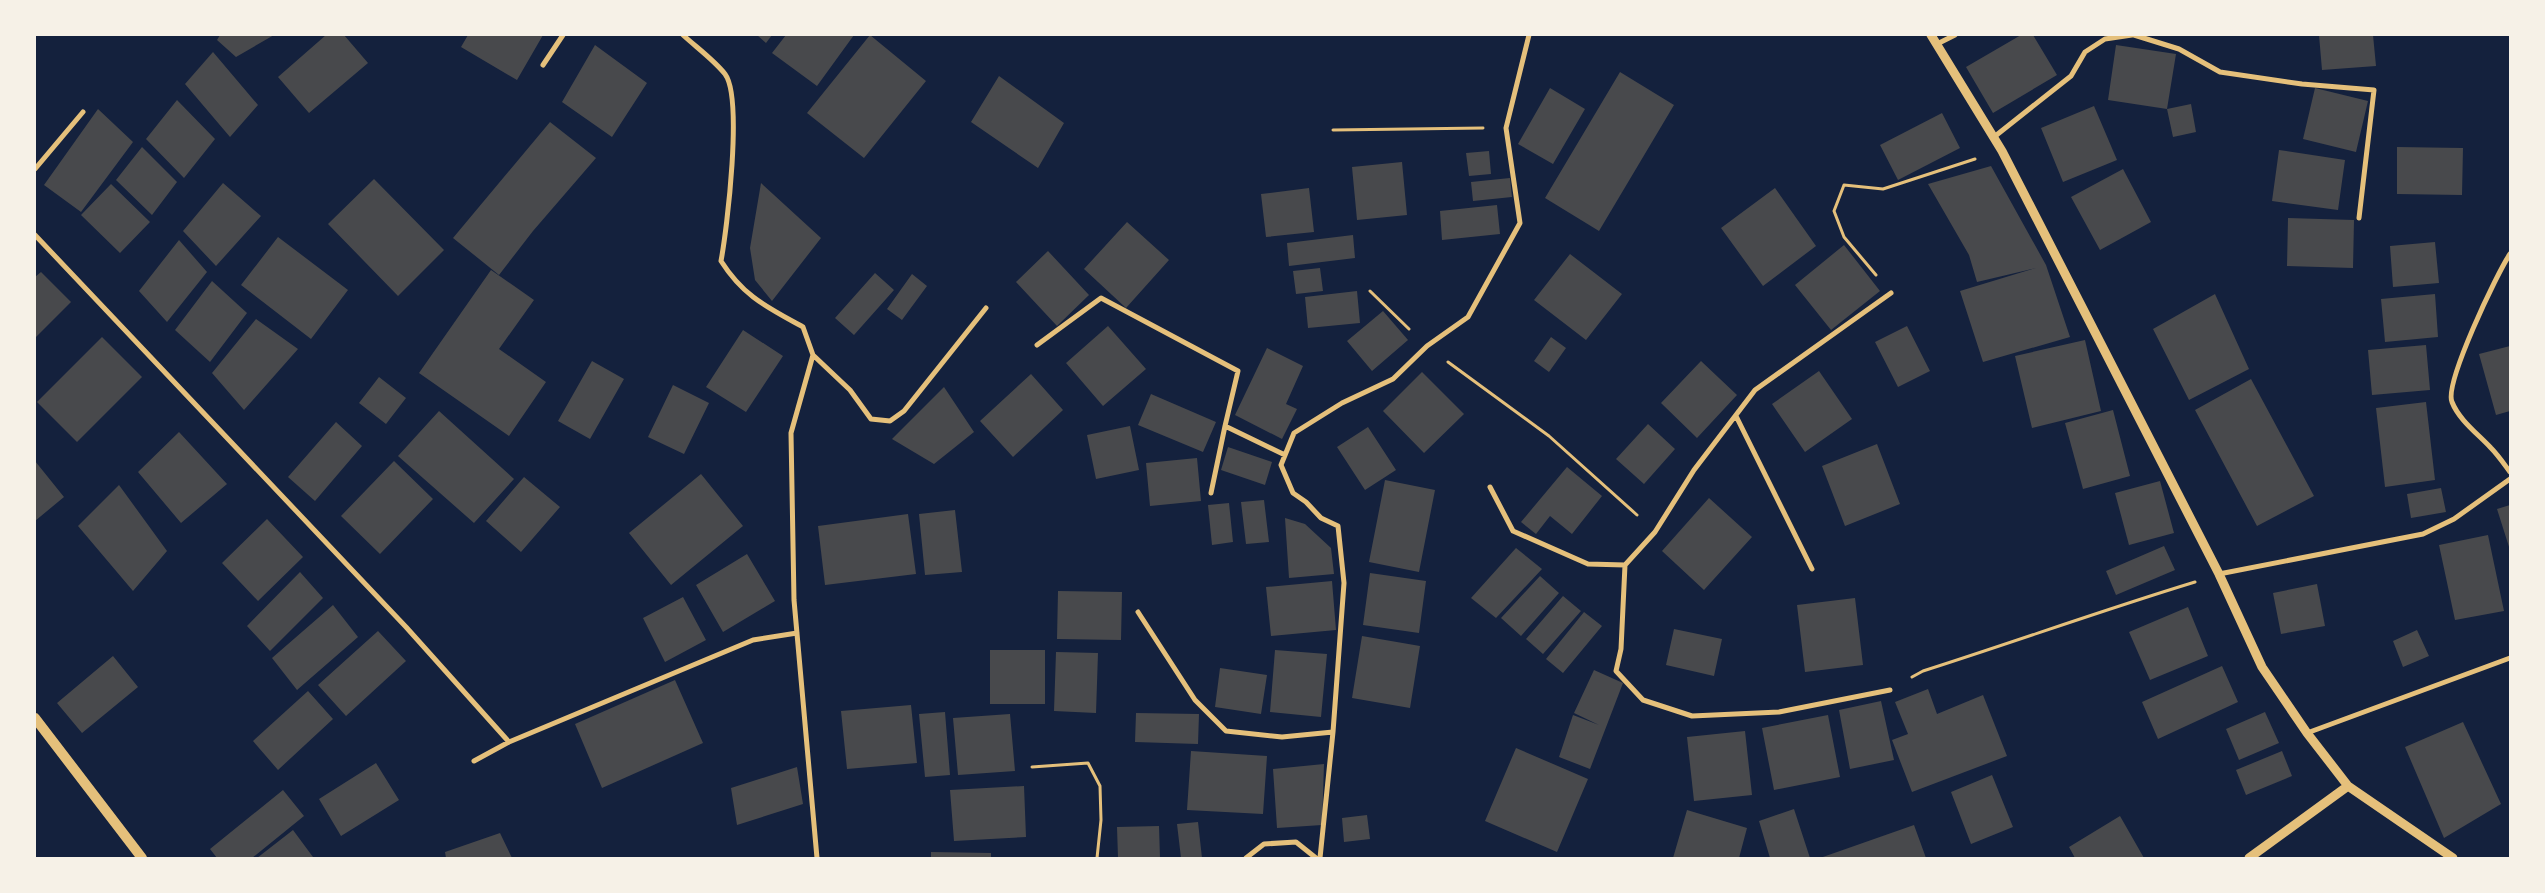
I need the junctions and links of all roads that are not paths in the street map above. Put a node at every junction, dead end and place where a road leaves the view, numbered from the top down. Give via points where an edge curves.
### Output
1 (563, 35) edge
2 (683, 35) edge
3 (1529, 35) edge
4 (1931, 35) edge
5 (1955, 35) edge
6 (2133, 35) edge
7 (1937, 44) junction
8 (543, 65) dead end
9 (83, 112) dead end
10 (1994, 137) junction
11 (35, 169) edge
12 (2359, 218) dead end
13 (35, 235) edge
14 (2510, 254) edge
15 (1891, 293) road end
16 (986, 308) dead end
17 (1037, 345) dead end
18 (813, 355) junction
19 (1736, 416) junction
20 (1225, 426) junction
21 (1285, 456) junction
22 (2510, 472) edge
23 (2510, 479) edge
24 (1490, 487) dead end
25 (1211, 493) dead end
26 (1625, 565) junction
27 (1812, 569) dead end
28 (2219, 574) junction
29 (1138, 612) dead end
30 (797, 632) junction
31 (2510, 658) edge
32 (1890, 690) road end
33 (35, 718) edge
34 (1333, 732) junction
35 (2307, 733) junction
36 (509, 742) junction
37 (474, 761) dead end
38 (2348, 786) junction
39 (142, 858) edge
40 (816, 858) edge
41 (1246, 858) edge
42 (1318, 858) edge
43 (2248, 858) edge
44 (2453, 858) edge

1 - 8 street
2 - 18 street via 726,76 734,113 730,210 721,261 735,282 763,305 803,327
3 - 21 street via 1506,128 1520,223 1468,317 1427,346 1393,379 1342,403 1294,433
4 - 7 street
5 - 7 street
6 - 10 street via 2105,39 2085,52 2072,76
6 - 12 street via 2179,49 2220,72 2374,90
7 - 10 street
9 - 11 street
10 - 28 street
13 - 36 street via 406,627
14 - 22 street via 2490,290 2453,379 2451,400 2460,415
15 - 19 street via 1755,390
16 - 18 street via 904,411 890,421 872,418 850,390
17 - 20 street via 1101,298 1238,371
18 - 30 street via 791,433
19 - 26 street via 1694,470 1656,532
19 - 27 street
20 - 21 street
20 - 25 street
21 - 34 street via 1281,465 1293,493 1321,518 1338,526 1344,583
23 - 28 street via 2454,520 2423,534
24 - 26 street via 1512,531 1588,564
26 - 32 street via 1622,649 1616,671 1643,700 1692,716 1779,712
28 - 35 street via 2262,667
29 - 34 street via 1195,700 1226,731 1282,737
30 - 36 street via 753,640
30 - 40 street
31 - 35 street
33 - 39 main road
34 - 42 street
35 - 38 street
36 - 37 street
38 - 43 street
38 - 44 street
41 - 42 street via 1264,844 1296,842

